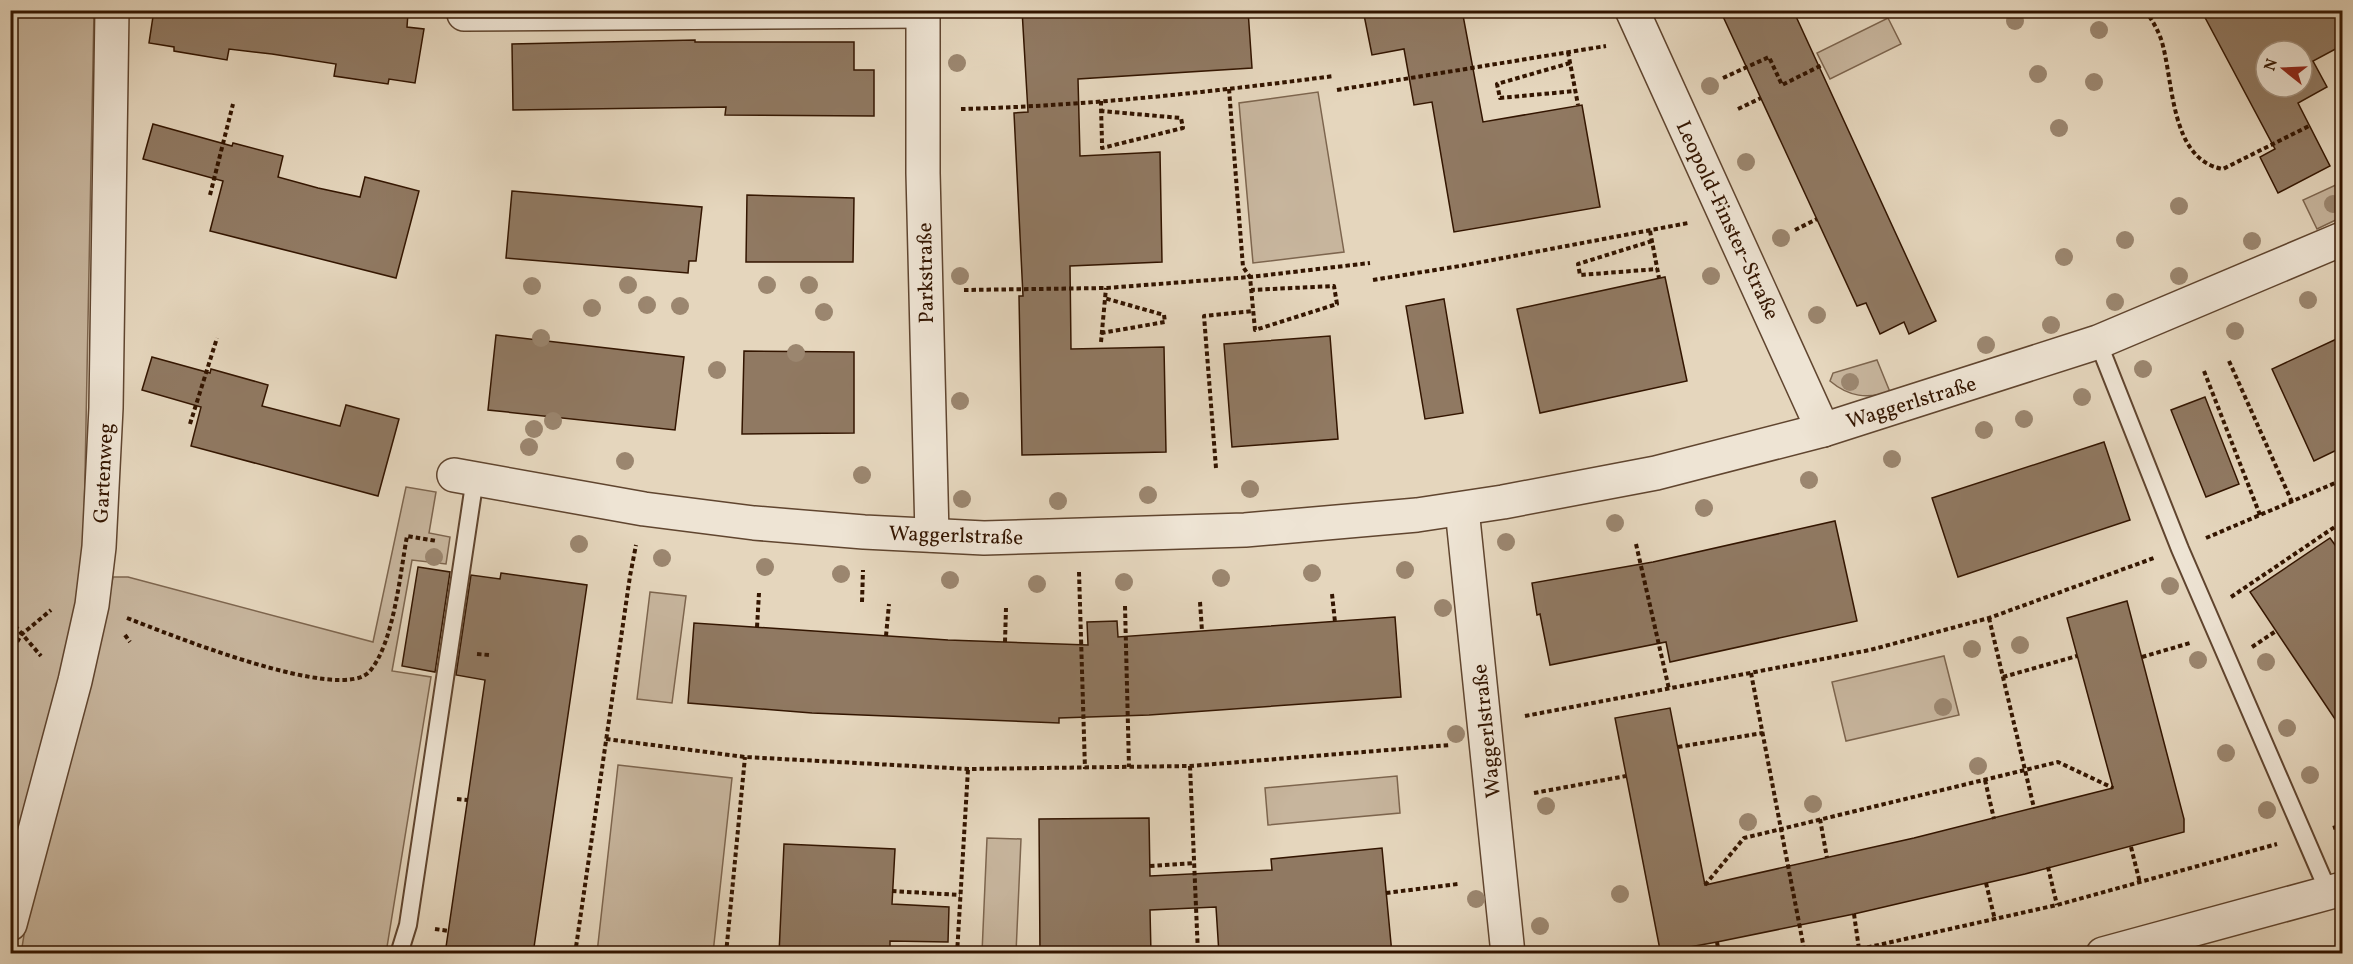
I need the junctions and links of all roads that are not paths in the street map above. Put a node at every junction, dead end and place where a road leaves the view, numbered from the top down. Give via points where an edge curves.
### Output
1 (112, 10) edge
2 (1632, 10) edge
3 (923, 11) edge
4 (709, 12) edge
5 (464, 14) dead end
6 (2343, 239) edge
7 (2098, 342) junction
8 (1823, 430) junction
9 (464, 477) joint
10 (1462, 509) junction
11 (932, 535) junction
12 (2336, 891) edge
13 (10, 924) edge
14 (399, 954) edge
15 (1508, 954) edge
16 (2103, 954) edge

1 - 13 street, Gartenweg via 106,408 99,547 92,605 75,681
2 - 8 street, Leopold-Finster-Straße
3 - 4 street, Parkstraße
3 - 11 street, Parkstraße
4 - 5 street, Parkstraße
6 - 7 street, Waggerlstraße
7 - 8 street, Waggerlstraße
7 - 12 lane via 2217,635 2305,837
8 - 10 street, Waggerlstraße via 1656,473
9 - 11 street, Waggerlstraße via 754,524
9 - 14 lane via 465,546 408,925
10 - 11 street, Waggerlstraße via 1245,530 1004,538
10 - 15 street, Waggerlstraße
12 - 16 street

